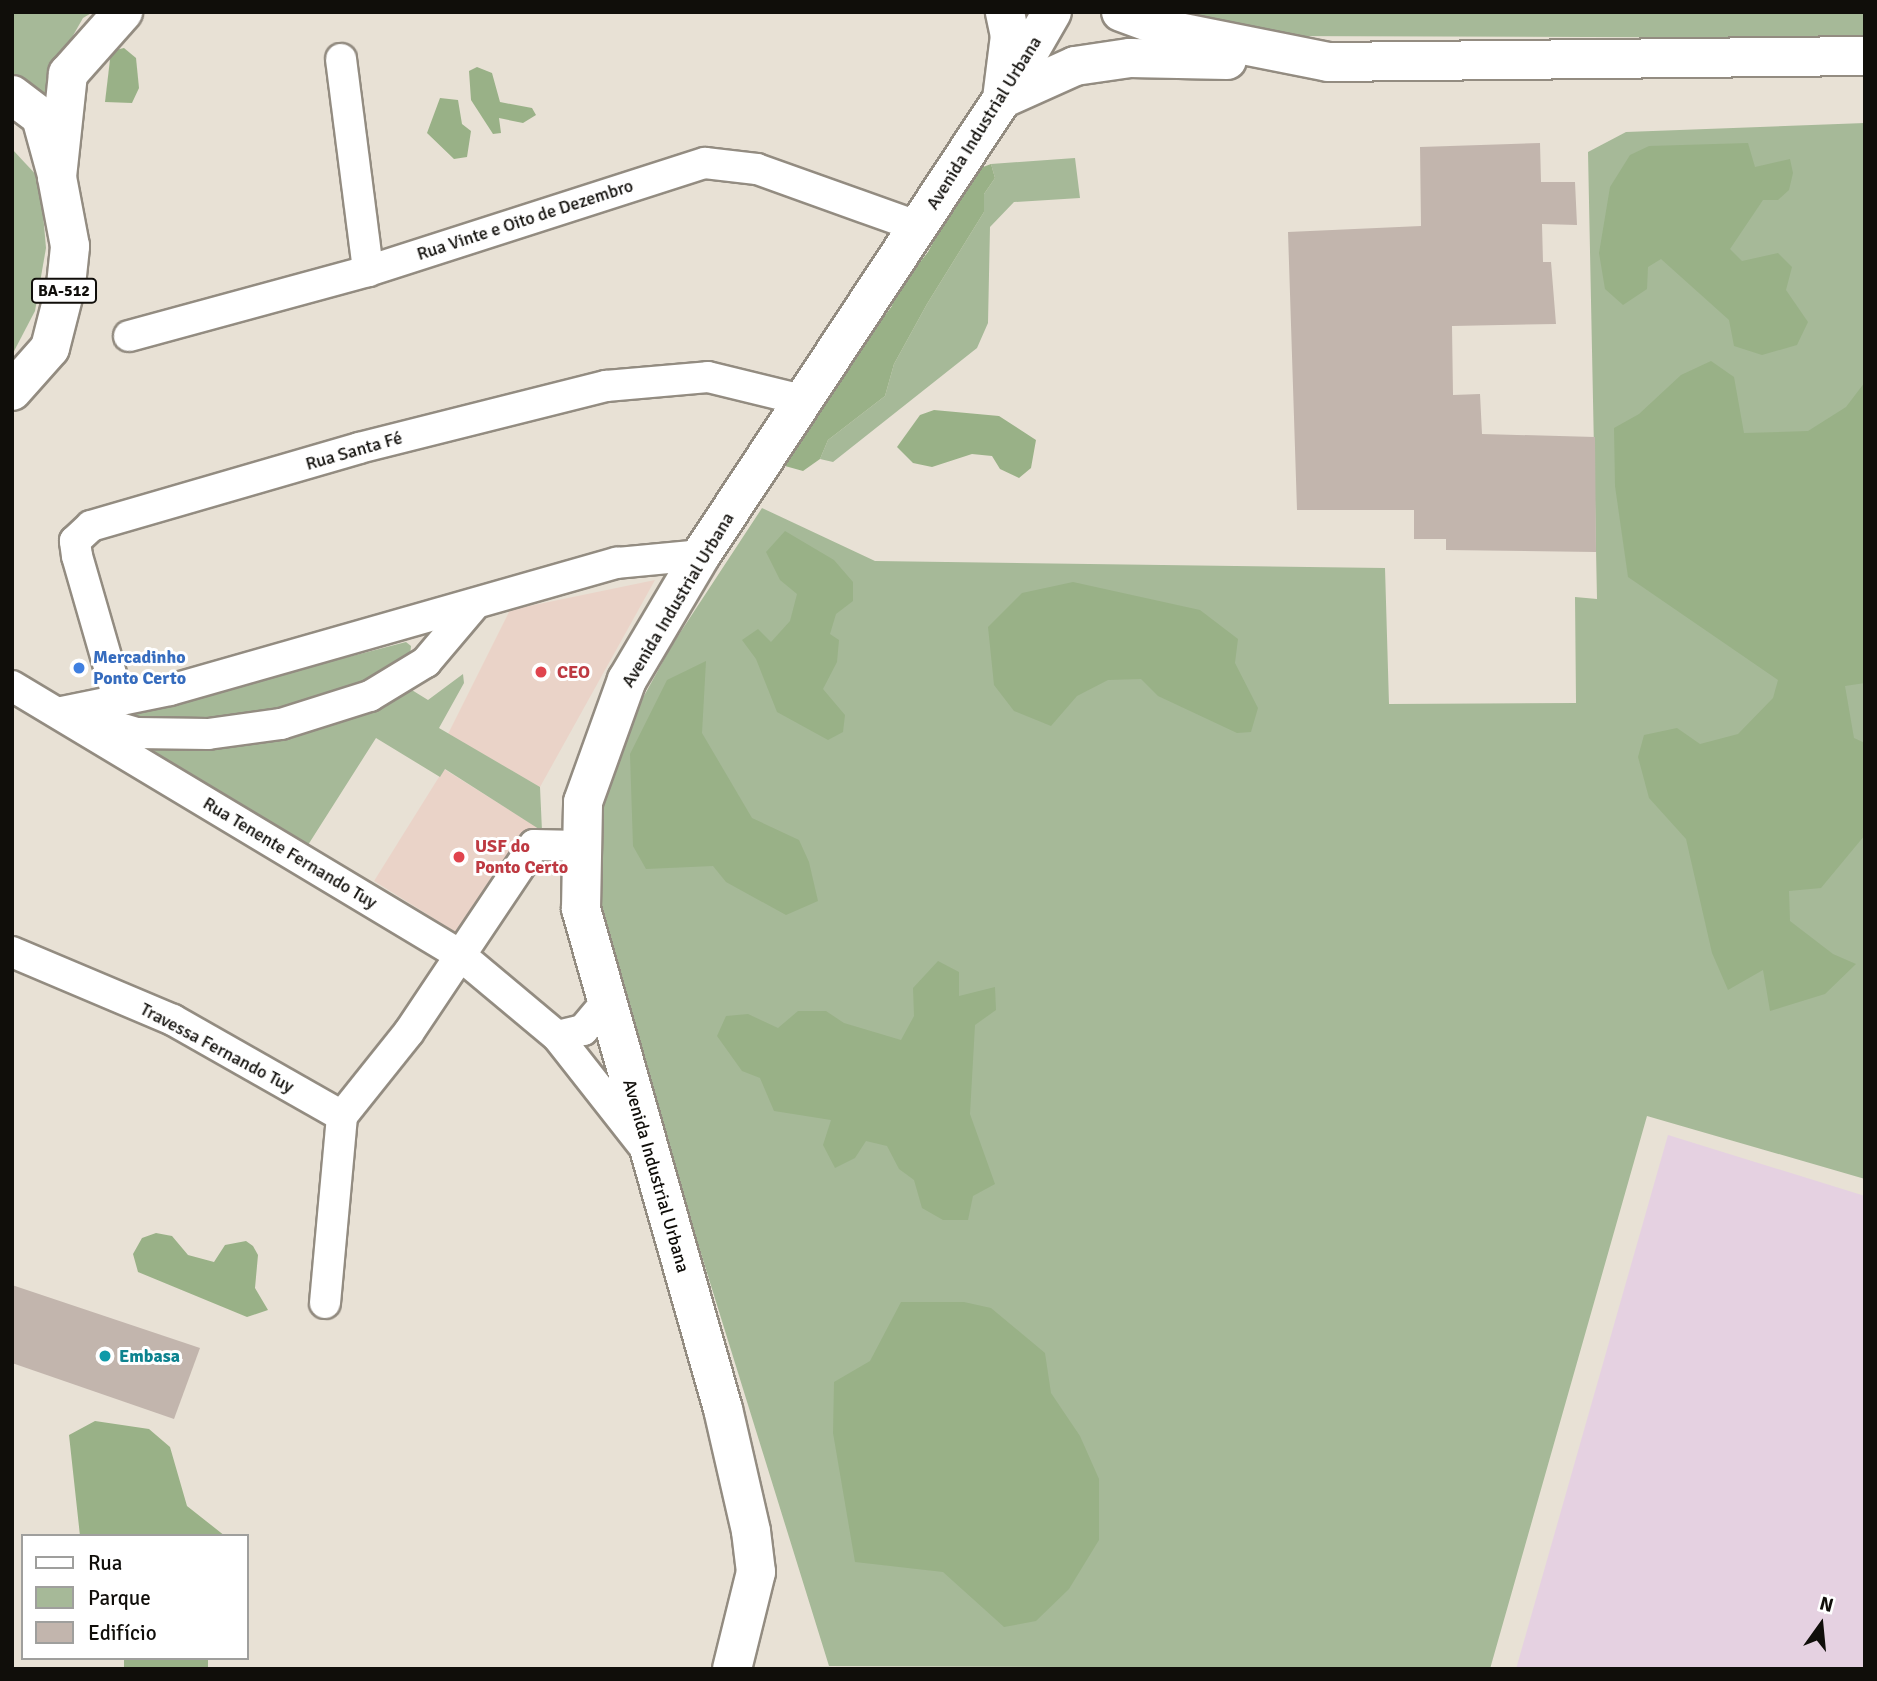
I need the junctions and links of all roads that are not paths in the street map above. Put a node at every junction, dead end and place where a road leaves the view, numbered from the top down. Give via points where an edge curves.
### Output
1 (123, 12) edge
2 (1005, 12) edge
3 (1052, 12) edge
4 (1121, 12) edge
5 (1164, 22) edge
6 (1865, 56) edge
7 (341, 59) dead end
8 (1328, 62) junction
9 (12, 95) edge
10 (1002, 99) junction
11 (57, 177) junction
12 (919, 226) junction
13 (368, 271) junction
14 (129, 336) dead end
15 (12, 391) edge
16 (802, 400) junction
17 (701, 555) junction
18 (475, 604) junction
19 (15, 697) edge
20 (118, 698) junction
21 (62, 712) junction
22 (579, 846) junction
23 (12, 952) edge
24 (460, 955) junction
25 (606, 1003) junction
26 (557, 1036) junction
27 (342, 1116) junction
28 (652, 1158) junction
29 (325, 1303) dead end
30 (732, 1669) edge

1 - 11 street, BA-512 via 68,74
2 - 10 street via 1010,36
3 - 10 street, Avenida Industrial Urbana
4 - 5 street
5 - 8 street
6 - 8 street
7 - 13 street
8 - 10 street via 1130,58 1075,66
9 - 11 street via 41,117
10 - 12 street, Avenida Industrial Urbana
11 - 15 street, BA-512 via 70,247 66,285 50,348
12 - 13 street, Rua Vinte e Oito de Dezembro via 757,169 705,163
12 - 16 street, Avenida Industrial Urbana
13 - 14 street, Rua Vinte e Oito de Dezembro
16 - 17 street, Avenida Industrial Urbana
16 - 20 street, Rua Santa Fé via 708,377 606,386 359,448 91,526 75,541 77,556
17 - 18 street via 617,563
17 - 22 street, Avenida Industrial Urbana via 628,680 593,766
18 - 20 street via 170,690
18 - 21 street via 426,662 370,696 281,724 208,734 137,733
19 - 21 street, Rua Tenente Fernando Tuy
20 - 21 street
21 - 24 street, Rua Tenente Fernando Tuy
22 - 24 street via 534,845
22 - 25 street, Avenida Industrial Urbana via 582,909
23 - 27 street, Travessa Fernando Tuy via 173,1020
24 - 26 street, Rua Tenente Fernando Tuy
24 - 27 street via 409,1032
25 - 26 street via 583,1030
25 - 28 street, Avenida Industrial Urbana
26 - 28 street, Rua Tenente Fernando Tuy
27 - 29 street
28 - 30 street, Avenida Industrial Urbana via 723,1409 751,1531 756,1572

